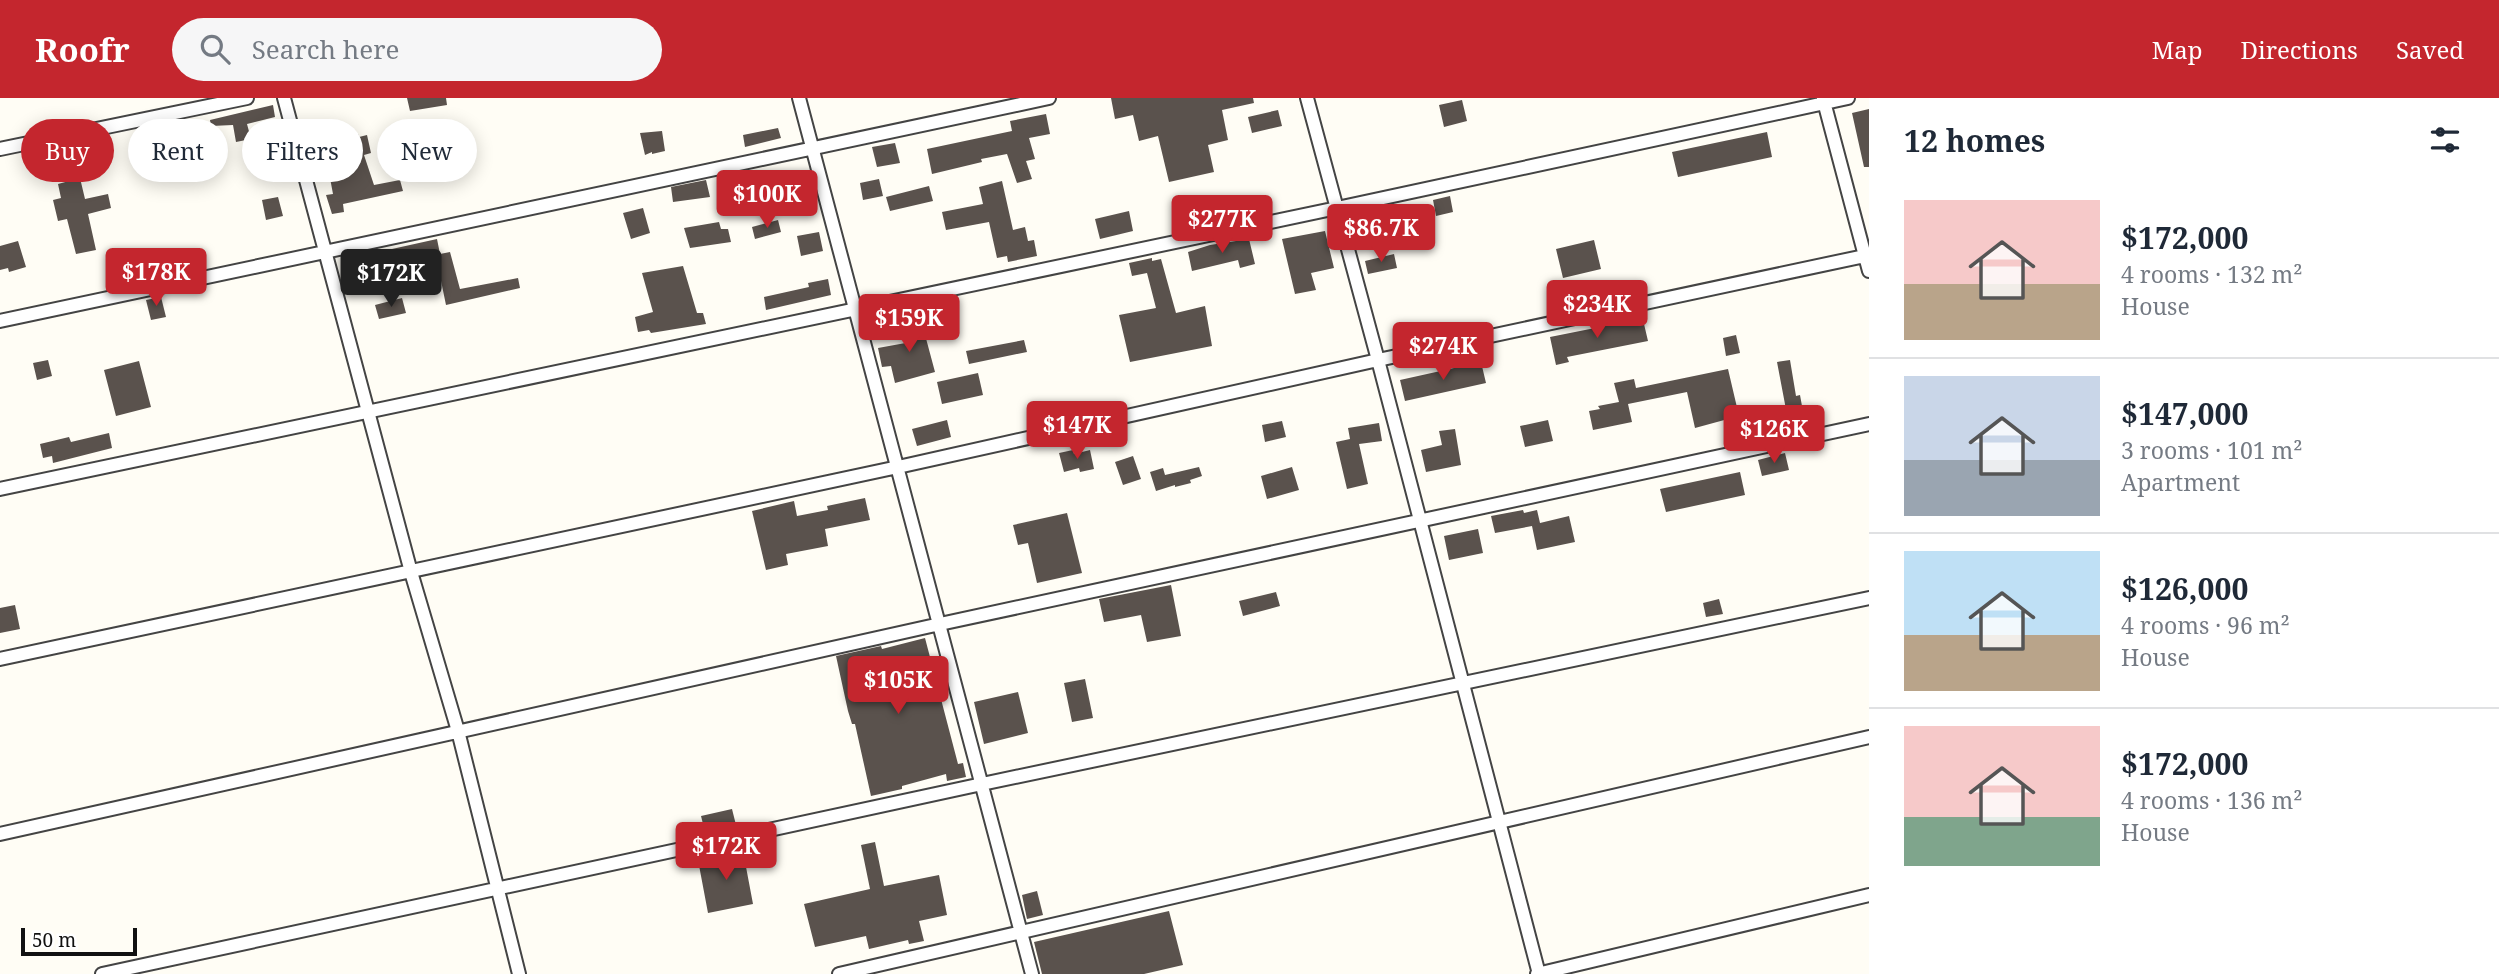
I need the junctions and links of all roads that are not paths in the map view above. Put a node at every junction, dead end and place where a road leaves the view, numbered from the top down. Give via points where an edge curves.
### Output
1 (247, 98) edge
2 (284, 98) edge
3 (799, 98) edge
4 (1049, 98) edge
5 (1307, 98) edge
6 (1848, 98) edge
7 (1824, 100) edge
8 (813, 148) junction
9 (0, 149) edge
10 (1337, 208) junction
11 (326, 251) junction
12 (1867, 255) edge
13 (1869, 271) edge
14 (856, 309) junction
15 (0, 321) edge
16 (1378, 360) junction
17 (369, 412) junction
18 (1869, 424) edge
19 (898, 467) junction
20 (0, 489) edge
21 (1419, 520) junction
22 (411, 572) junction
23 (1869, 598) edge
24 (940, 624) junction
25 (0, 659) edge
26 (1463, 683) junction
27 (458, 732) junction
28 (1869, 737) edge
29 (982, 784) junction
30 (1499, 822) junction
31 (0, 834) edge
32 (496, 889) junction
33 (1869, 895) edge
34 (1021, 932) junction
35 (102, 974) edge
36 (519, 974) edge
37 (839, 974) edge
38 (1032, 974) edge
39 (1539, 974) edge

1 - 9 street
2 - 11 street
3 - 8 street
4 - 8 street
5 - 10 street
6 - 7 street
7 - 10 street
7 - 12 street
8 - 11 street
8 - 14 street
10 - 14 street
10 - 16 street
11 - 15 street
11 - 17 street
12 - 13 street
12 - 16 street
14 - 17 street
14 - 19 street
16 - 19 street
16 - 21 street
17 - 20 street
17 - 22 street
18 - 21 street
19 - 22 street
19 - 24 street
21 - 24 street
21 - 26 street
22 - 25 street
22 - 27 street
23 - 26 street
24 - 27 street
24 - 29 street
26 - 29 street
26 - 30 street
27 - 31 street
27 - 32 street
28 - 30 street
29 - 32 street
29 - 34 street
30 - 34 street
30 - 39 street
32 - 35 street
32 - 36 street
33 - 39 street
34 - 37 street
34 - 38 street

